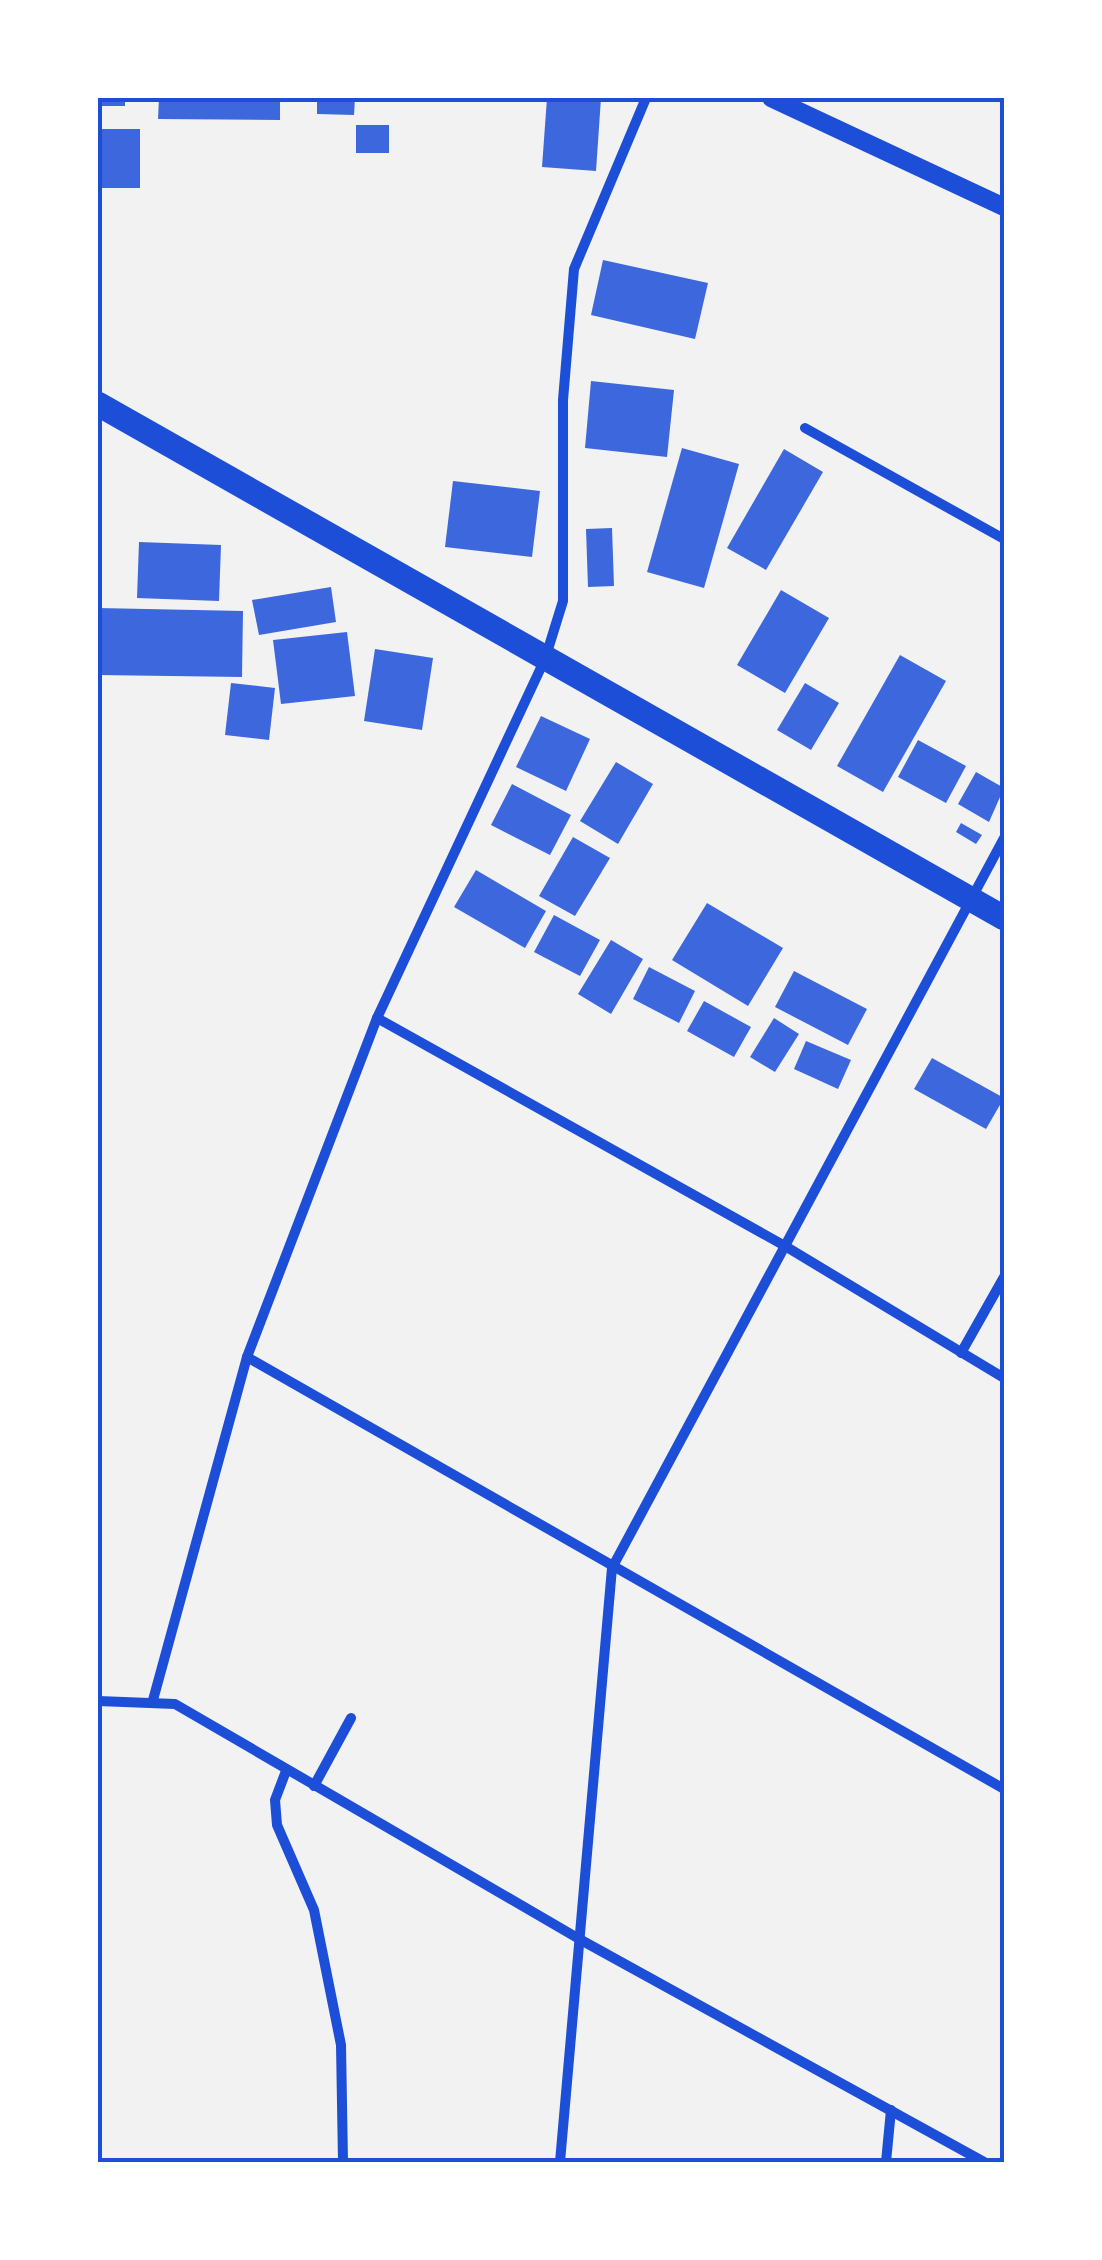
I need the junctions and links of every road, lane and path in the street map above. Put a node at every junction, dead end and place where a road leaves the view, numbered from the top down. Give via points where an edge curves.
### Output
1 (646, 98) edge
2 (771, 98) edge
3 (1004, 207) edge
4 (98, 404) edge
5 (805, 428) dead end
6 (1004, 539) edge
7 (545, 658) junction
8 (1004, 838) edge
9 (970, 899) junction
10 (1004, 918) edge
11 (376, 1018) junction
12 (785, 1246) junction
13 (1004, 1277) edge
14 (961, 1353) junction
15 (247, 1357) junction
16 (1004, 1378) edge
17 (612, 1568) junction
18 (153, 1700) junction
19 (98, 1701) edge
20 (351, 1718) dead end
21 (286, 1772) junction
22 (314, 1786) junction
23 (1004, 1790) edge
24 (581, 1940) junction
25 (890, 2110) junction
26 (343, 2162) edge
27 (560, 2162) edge
28 (886, 2162) edge
29 (984, 2162) edge

1 - 7 street via 574,270 562,400 562,602
2 - 3 street
4 - 7 main road
5 - 6 street
7 - 9 main road
7 - 11 street
8 - 9 street
9 - 10 main road
9 - 12 street
11 - 12 street
11 - 15 street
12 - 14 street
12 - 17 street
13 - 14 street
14 - 16 street
15 - 17 street
15 - 18 street
17 - 23 street
17 - 24 street
18 - 19 street
18 - 21 street via 175,1704
20 - 22 street
21 - 22 street
21 - 26 street via 275,1800 278,1825 314,1910 341,2045
22 - 24 street
24 - 25 street
24 - 27 street
25 - 28 street
25 - 29 street

